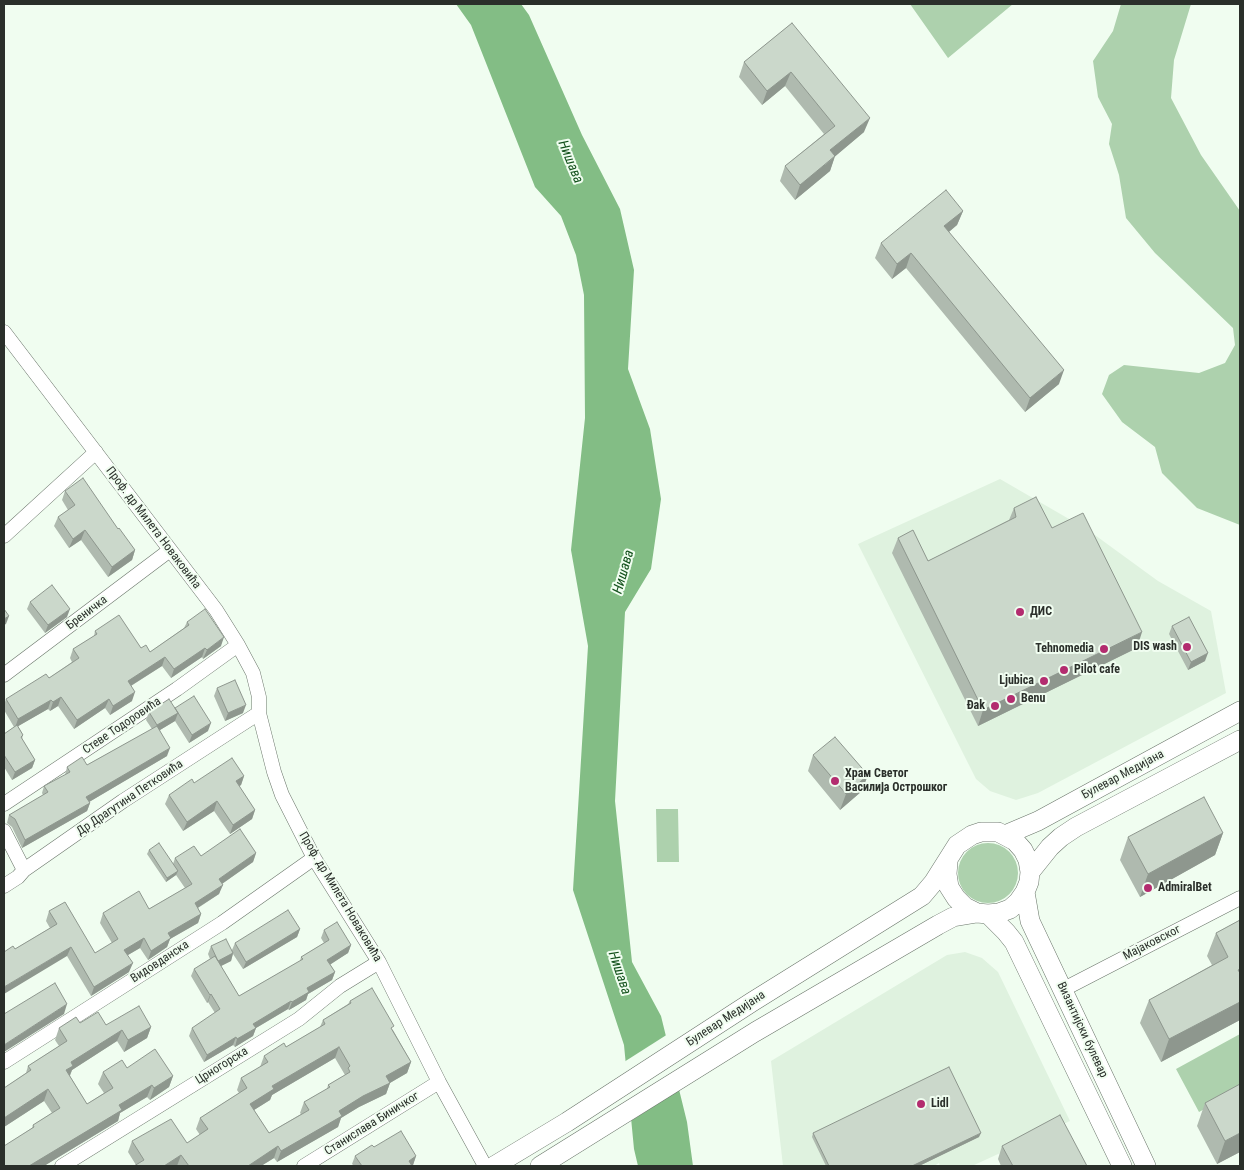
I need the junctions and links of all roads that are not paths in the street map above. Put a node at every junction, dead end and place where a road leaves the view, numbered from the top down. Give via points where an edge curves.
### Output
1 (4, 332) edge
2 (96, 452) junction
3 (4, 536) edge
4 (170, 550) junction
5 (238, 645) junction
6 (4, 675) edge
7 (1240, 711) edge
8 (259, 713) junction
9 (1240, 740) edge
10 (4, 804) edge
11 (4, 831) edge
12 (1005, 835) junction
13 (314, 858) junction
14 (948, 862) junction
15 (24, 870) junction
16 (1030, 872) junction
17 (4, 886) edge
18 (1025, 892) junction
19 (1240, 898) edge
20 (982, 914) junction
21 (379, 962) junction
22 (1064, 989) junction
23 (4, 1062) edge
24 (439, 1082) junction
25 (62, 1166) edge
26 (304, 1166) edge
27 (485, 1166) edge
28 (494, 1166) edge
29 (540, 1166) edge
30 (1122, 1166) edge
31 (1146, 1166) edge

1 - 2 street, Проф. др Милета Новаковића
2 - 3 street
2 - 4 street, Проф. др Милета Новаковића
4 - 5 street, Проф. др Милета Новаковића
4 - 6 street, Бреничка
5 - 8 street, Проф. др Милета Новаковића via 253,673
5 - 10 street, Стеве Тодоровића
7 - 12 main road, Булевар Медијана via 1038,821
8 - 13 street, Проф. др Милета Новаковића via 282,796
8 - 15 street, Др Драгутина Петковића
9 - 16 main road, Булевар Медијана via 1076,827 1050,847
11 - 15 street
12 - 14 main road, Булевар Медијана via 990,832 972,835 957,846
12 - 16 main road via 1023,850
13 - 21 street, Проф. др Милета Новаковића
13 - 23 street, Видовданска via 222,923
14 - 20 main road via 949,887 960,903
14 - 28 main road, Булевар Медијана via 922,896
15 - 17 street, Др Драгутина Петковића
16 - 18 main road, Булевар Медијана
18 - 20 main road, Булевар Медијана via 1010,908 999,913
18 - 22 main road, Византијски булевар via 1030,921
19 - 22 street, Мајаковског
20 - 29 main road, Булевар Медијана via 944,921 755,1032
20 - 30 main road, Византијски булевар via 1014,942
21 - 24 street, Проф. др Милета Новаковића
21 - 25 street, Црногорска via 340,986 299,1018
22 - 31 main road, Византијски булевар
24 - 26 street, Станислава Биничког
24 - 27 street, Проф. др Милета Новаковића

